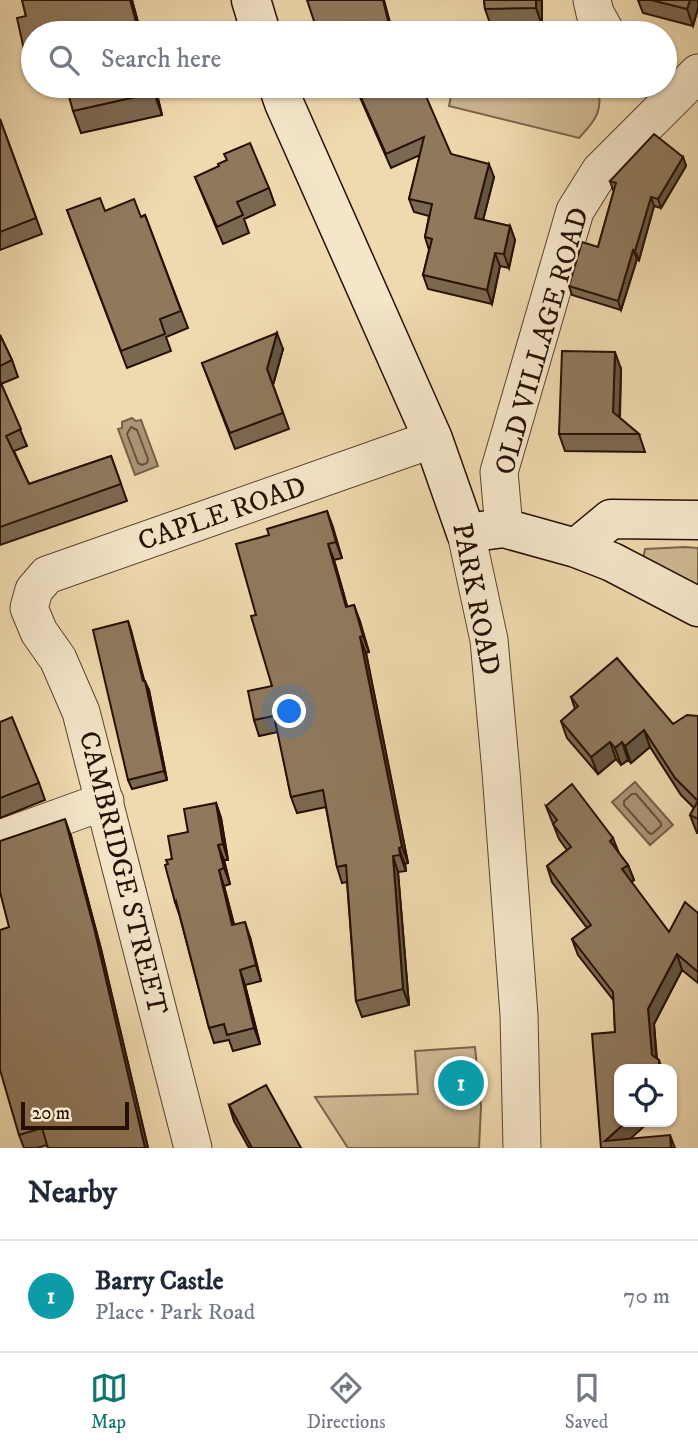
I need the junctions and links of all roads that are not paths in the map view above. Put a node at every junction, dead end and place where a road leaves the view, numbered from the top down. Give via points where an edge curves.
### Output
1 (251, 0) edge
2 (592, 0) edge
3 (257, 21) edge
4 (599, 21) edge
5 (698, 73) edge
6 (677, 84) edge
7 (282, 98) edge
8 (651, 98) edge
9 (433, 439) junction
10 (698, 520) edge
11 (504, 528) junction
12 (466, 533) junction
13 (576, 548) junction
14 (15, 603) edge
15 (698, 607) edge
16 (105, 801) junction
17 (0, 839) edge
18 (193, 1148) edge
19 (522, 1148) edge

1 - 3 street
2 - 4 street
5 - 6 street, OLD VILLAGE ROAD
7 - 9 street, PARK ROAD
8 - 11 street, OLD VILLAGE ROAD via 575,211 499,472
9 - 12 street, PARK ROAD
9 - 14 street, CAPLE ROAD via 47,575
10 - 13 street via 611,519
11 - 12 street
11 - 13 street
12 - 19 street, PARK ROAD via 489,640 519,1015
13 - 15 street
14 - 16 street, CAMBRIDGE STREET via 58,659 81,712
16 - 17 street
16 - 18 street, CAMBRIDGE STREET

